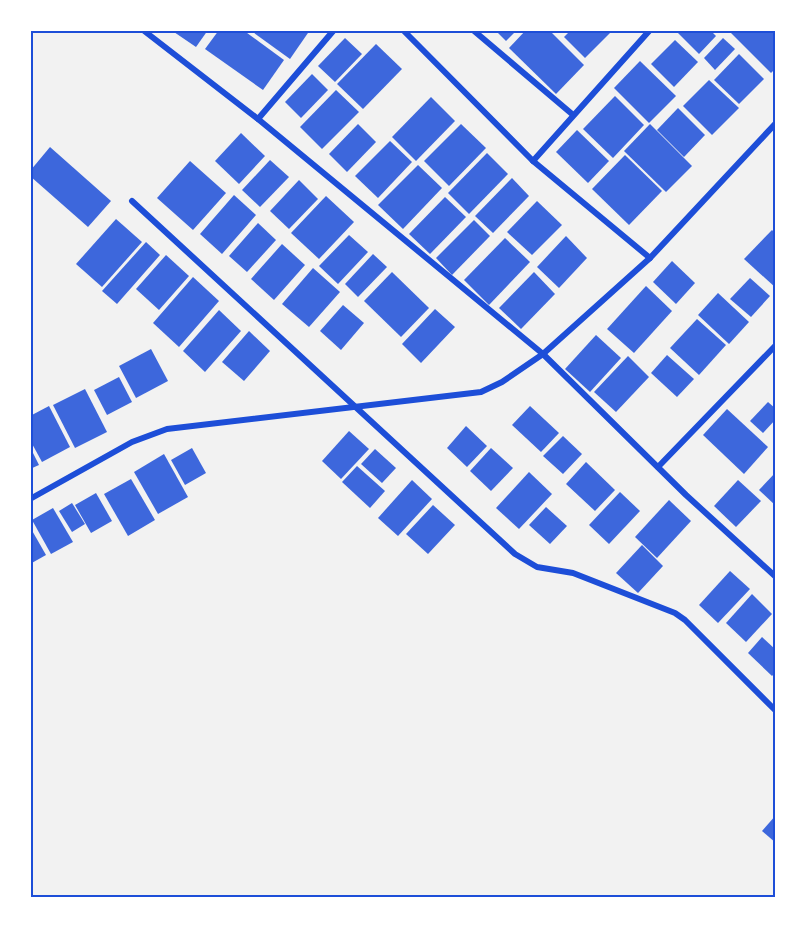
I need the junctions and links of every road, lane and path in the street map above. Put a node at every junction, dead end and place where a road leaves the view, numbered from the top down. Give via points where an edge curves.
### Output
1 (143, 30) edge
2 (334, 30) edge
3 (403, 30) edge
4 (473, 30) edge
5 (650, 30) edge
6 (572, 114) junction
7 (258, 119) junction
8 (776, 123) edge
9 (533, 161) junction
10 (132, 201) dead end
11 (650, 258) junction
12 (776, 345) edge
13 (543, 354) junction
14 (354, 407) junction
15 (658, 467) junction
16 (30, 499) edge
17 (775, 574) edge
18 (776, 711) edge

1 - 7 street
2 - 7 street
3 - 9 street
4 - 6 street
5 - 6 street
6 - 9 street
7 - 13 street
8 - 11 street
9 - 11 street
10 - 14 street
11 - 13 street
12 - 15 street
13 - 14 street via 481,392
13 - 15 street
14 - 16 street via 167,429 132,442
14 - 18 street via 515,554 537,567 573,573 675,613
15 - 17 street

